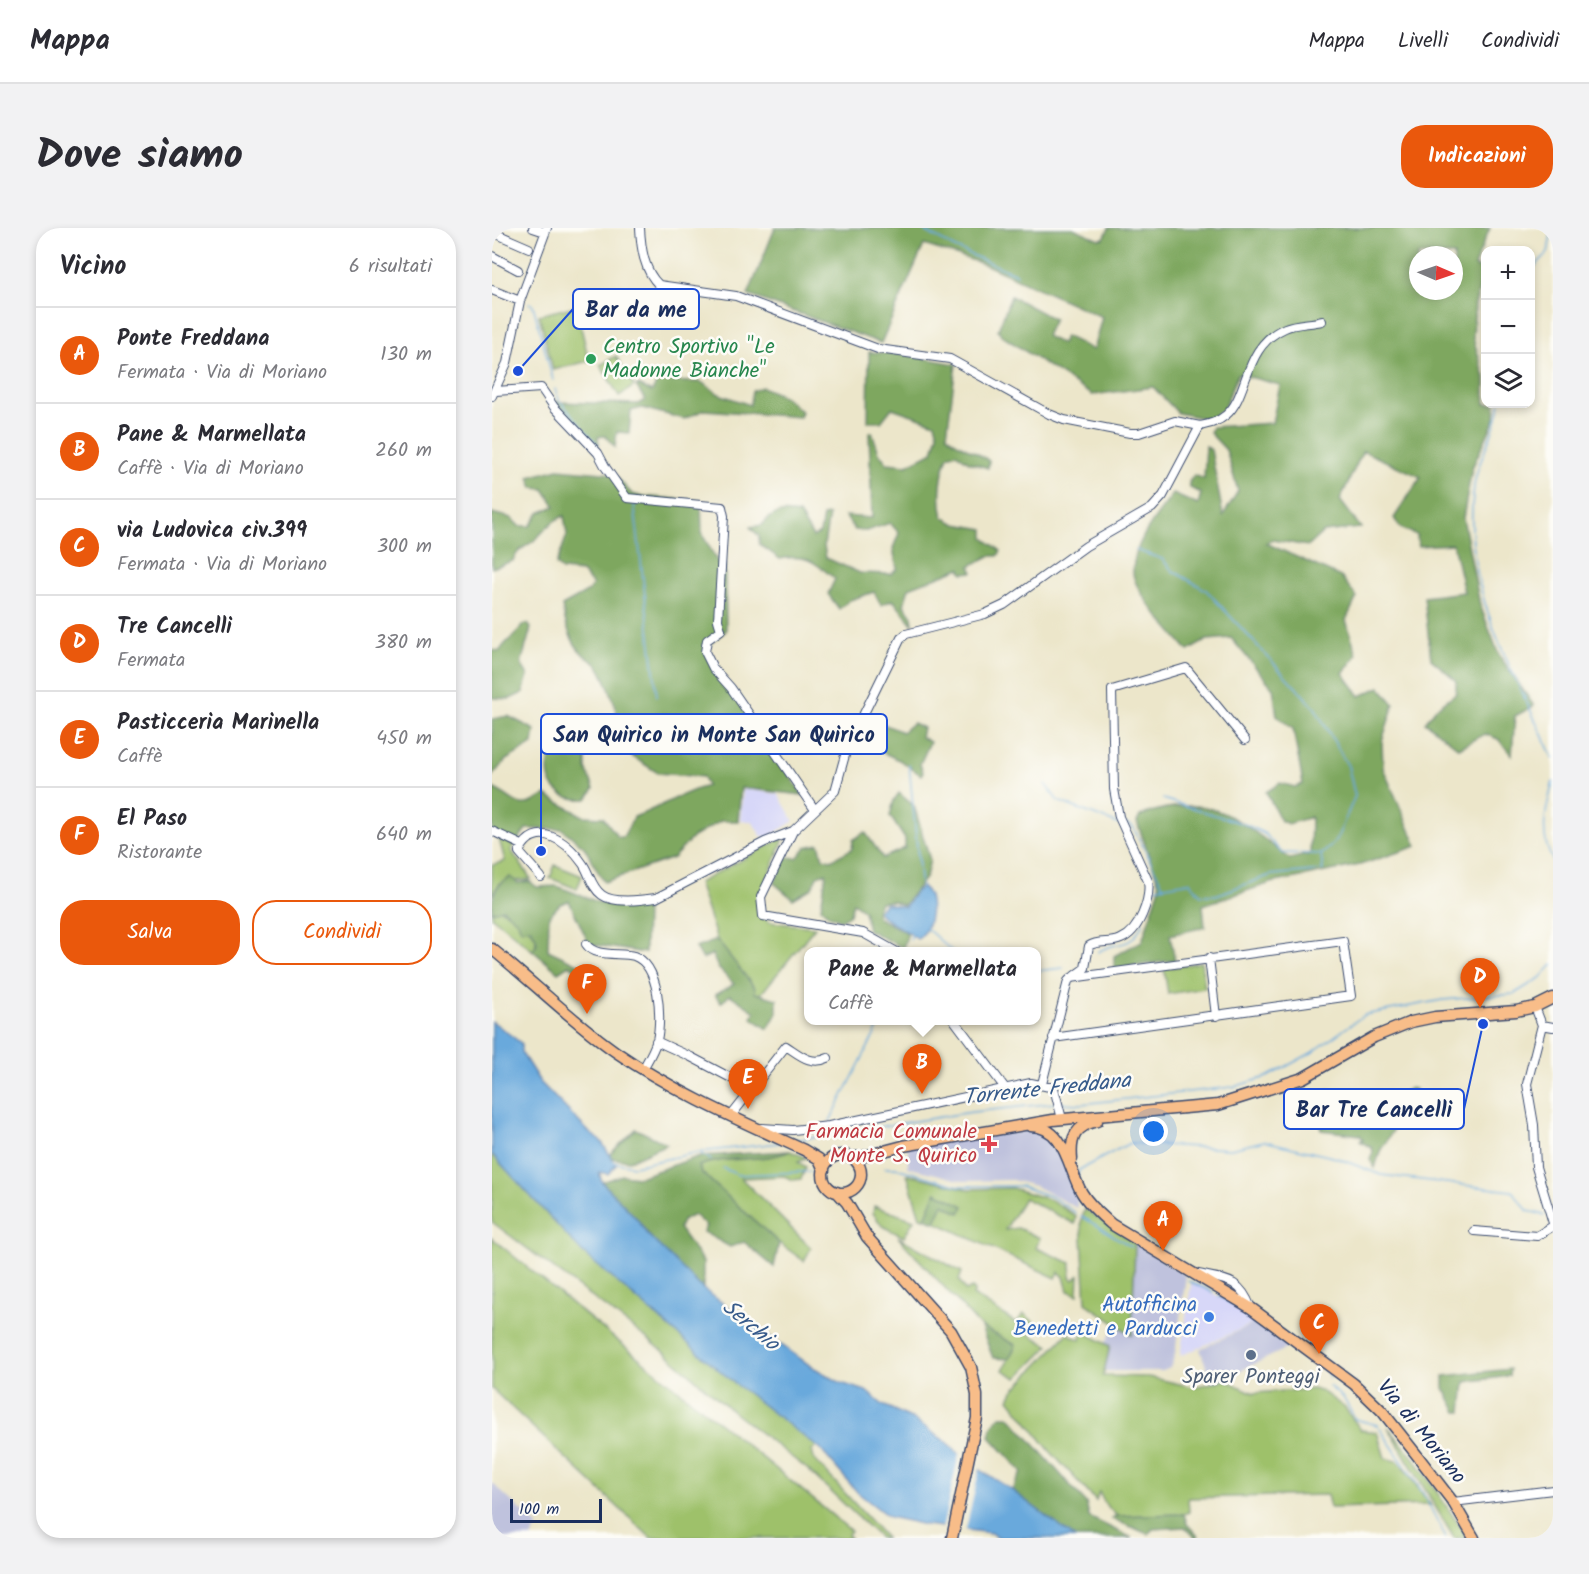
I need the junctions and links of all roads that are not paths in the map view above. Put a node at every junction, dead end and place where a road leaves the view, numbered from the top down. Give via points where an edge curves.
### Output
1 (533, 228) edge
2 (640, 228) edge
3 (546, 230) edge
4 (492, 232) edge
5 (529, 248) dead end
6 (492, 256) edge
7 (518, 270) dead end
8 (492, 290) edge
9 (520, 301) junction
10 (1322, 321) dead end
11 (494, 393) edge
12 (1200, 426) junction
13 (1245, 740) dead end
14 (815, 810) junction
15 (492, 831) edge
16 (793, 831) junction
17 (522, 845) junction
18 (541, 877) dead end
19 (586, 944) dead end
20 (889, 947) edge
21 (492, 949) edge
22 (1209, 958) junction
23 (1071, 978) junction
24 (1553, 998) edge
25 (1535, 1007) junction
26 (1216, 1016) junction
27 (958, 1025) edge
28 (1542, 1025) junction
29 (1553, 1027) edge
30 (1053, 1038) junction
31 (656, 1041) junction
32 (828, 1058) dead end
33 (643, 1069) junction
34 (1042, 1084) junction
35 (1005, 1088) junction
36 (752, 1089) junction
37 (1127, 1113) junction
38 (1061, 1115) junction
39 (731, 1116) junction
40 (1016, 1126) junction
41 (783, 1135) junction
42 (1067, 1146) junction
43 (804, 1150) junction
44 (882, 1152) junction
45 (836, 1156) junction
46 (850, 1157) junction
47 (824, 1170) junction
48 (861, 1174) junction
49 (855, 1188) junction
50 (837, 1192) junction
51 (856, 1217) junction
52 (1553, 1224) edge
53 (1474, 1231) dead end
54 (1553, 1490) edge
55 (1453, 1502) junction
56 (952, 1538) edge
57 (1474, 1538) edge

1 - 3 street
2 - 12 street via 644,258 651,278 659,285 736,296 878,349 950,359 1064,420 1130,433 1175,421
3 - 9 street
4 - 5 street
6 - 7 street
8 - 9 street
9 - 11 street via 507,363
10 - 12 street via 1287,327 1263,344 1231,410 1220,420
11 - 14 street via 541,388 554,408 598,453 627,498 722,507 718,620 721,630 707,640 705,652 712,668
12 - 14 street via 1152,508 1086,546 1004,606 901,638 847,748 835,791
13 - 23 street via 1186,668 1112,690 1114,789 1119,817 1149,890 1133,932 1119,940 1093,943 1085,968
14 - 16 street
15 - 17 street
16 - 17 street via 656,898 637,901 604,897 595,889 583,864 561,840 537,835
16 - 20 street via 760,897 763,916 863,933
17 - 18 street via 519,852
19 - 31 street via 593,951 637,957 650,971 660,1011
21 - 33 main road via 588,1030
22 - 23 street
22 - 26 street
22 - 26 street via 1343,941 1351,996
23 - 30 street
24 - 25 main road
25 - 28 street
25 - 37 main road via 1422,1018 1374,1037 1309,1076 1254,1095 1194,1108
26 - 30 street
27 - 35 street
28 - 29 street
28 - 52 street via 1527,1084 1536,1167
30 - 34 street
31 - 33 street
31 - 36 street
32 - 36 street via 808,1060 786,1046
33 - 39 main road
34 - 35 street
34 - 38 street via 1058,1094
35 - 41 street
36 - 39 street
37 - 38 main road
37 - 42 main road via 1083,1124
38 - 40 main road
38 - 42 main road via 1059,1135
39 - 41 main road
40 - 42 main road, Via di Moriano via 1036,1126
40 - 44 main road
41 - 43 main road
42 - 55 main road, Via di Moriano via 1079,1188 1094,1210 1132,1238 1251,1308 1369,1397
43 - 45 main road
43 - 47 main road via 819,1159
44 - 46 main road
44 - 48 main road via 870,1160
45 - 46 main road
45 - 47 main road
46 - 48 main road
47 - 50 main road via 826,1184
48 - 49 main road
49 - 50 main road
49 - 51 main road
50 - 51 main road
51 - 56 main road via 867,1236 951,1330 972,1372 977,1418
52 - 53 street via 1537,1236
54 - 55 street
55 - 57 main road, Via di Moriano

